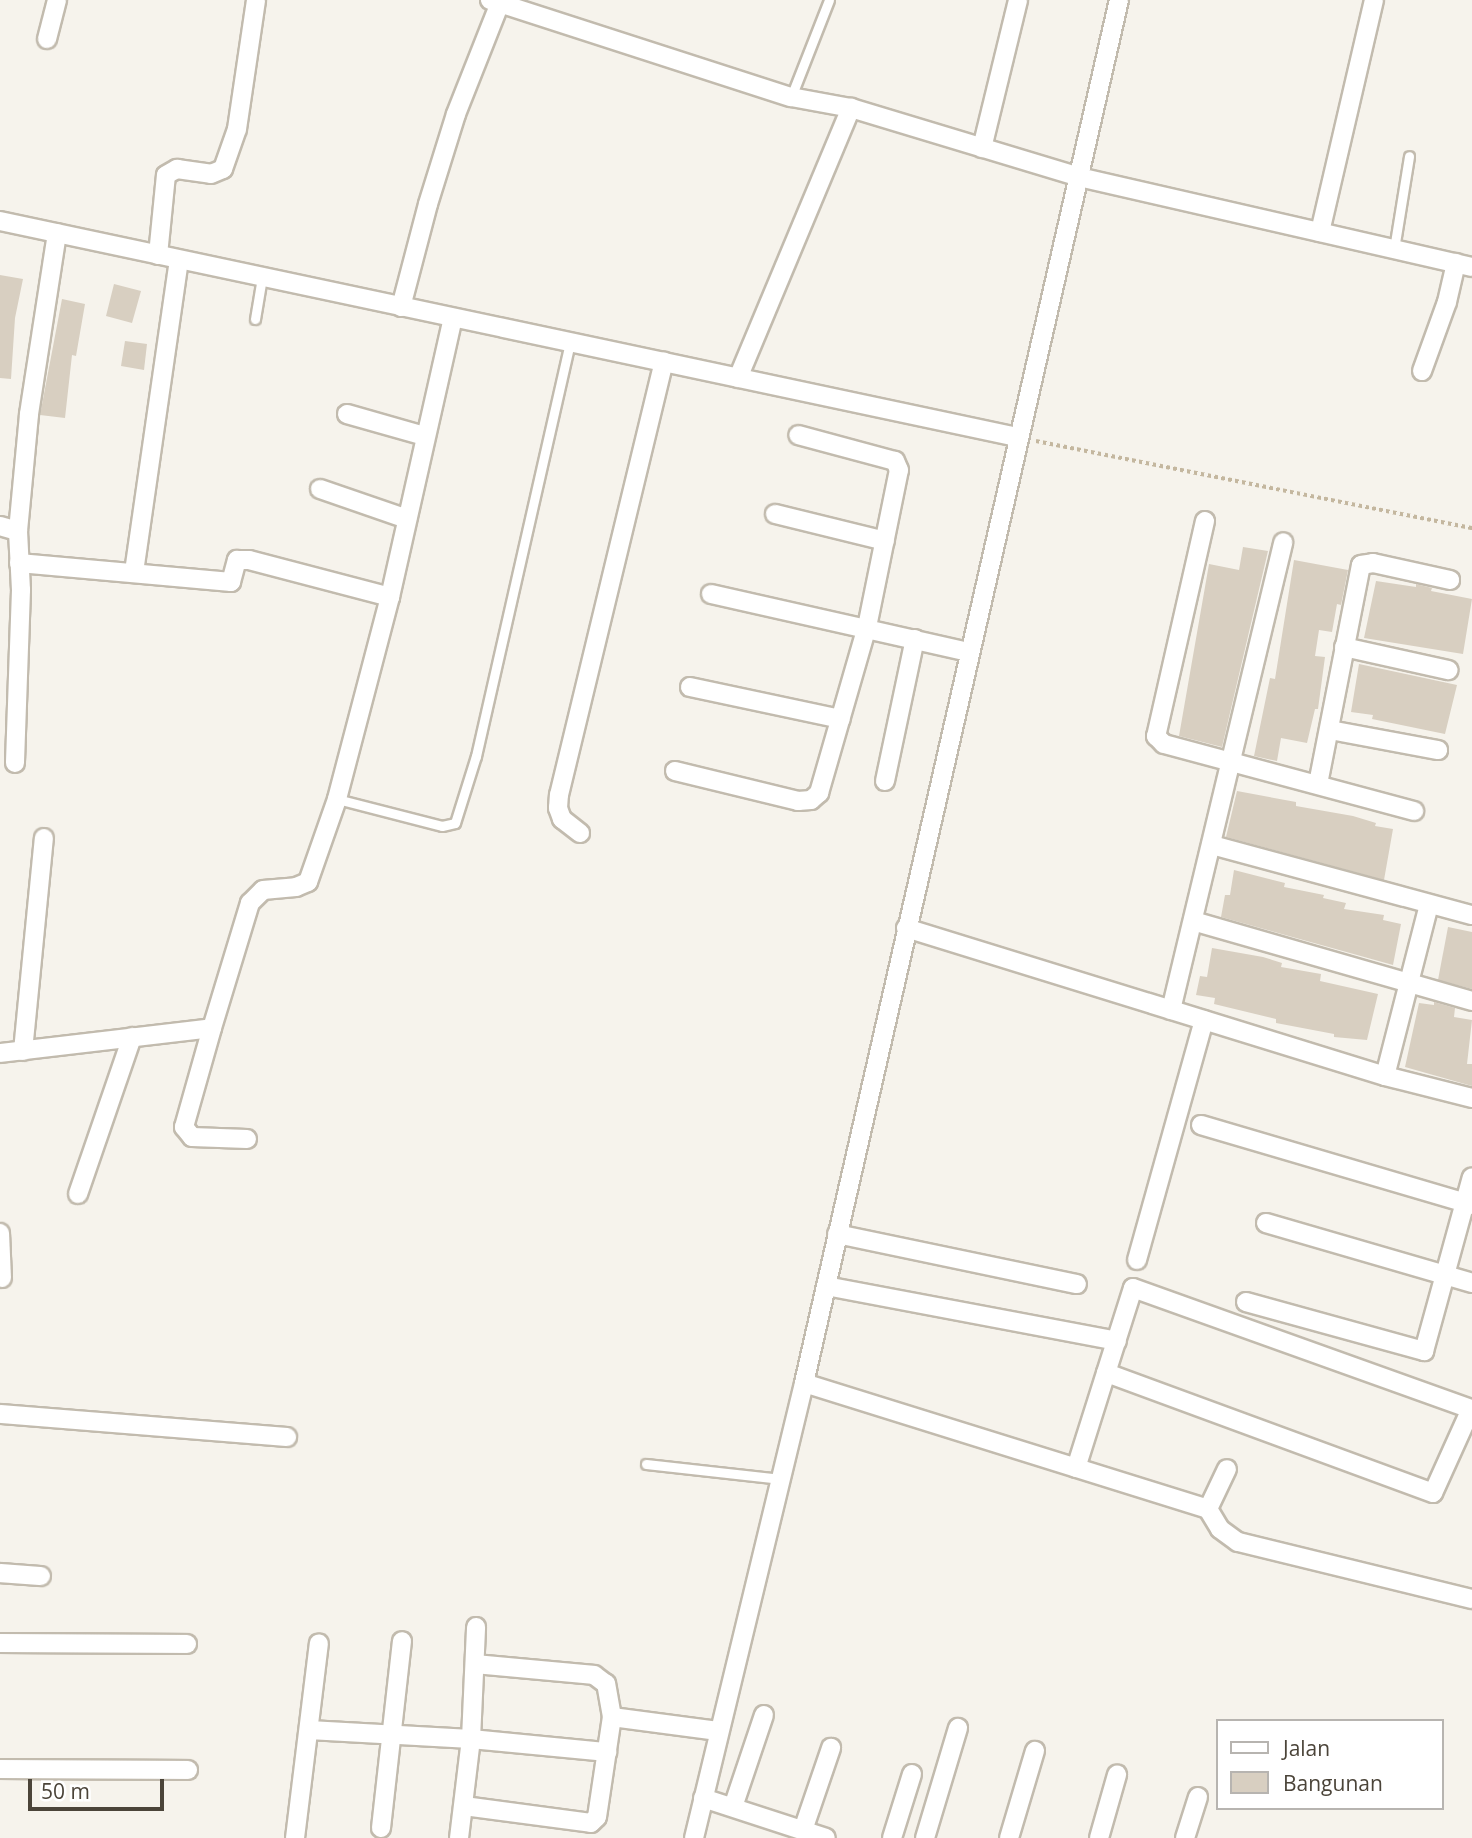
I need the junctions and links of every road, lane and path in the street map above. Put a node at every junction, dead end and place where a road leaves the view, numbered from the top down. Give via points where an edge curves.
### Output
1 (57, 0) edge
2 (256, 0) edge
3 (829, 0) edge
4 (1018, 0) edge
5 (1119, 0) edge
6 (1374, 0) edge
7 (522, 5) edge
8 (495, 7) edge
9 (47, 39) dead end
10 (791, 97) junction
11 (847, 118) junction
12 (982, 148) junction
13 (1409, 156) dead end
14 (1076, 189) junction
15 (0, 220) edge
16 (1320, 232) junction
17 (55, 244) junction
18 (1394, 249) junction
19 (158, 255) junction
20 (179, 263) junction
21 (1460, 270) edge
22 (261, 281) junction
23 (401, 307) junction
24 (255, 319) dead end
25 (451, 329) junction
26 (570, 347) junction
27 (663, 367) junction
28 (1422, 371) dead end
29 (738, 378) junction
30 (347, 414) dead end
31 (798, 435) dead end
32 (425, 436) junction
33 (1014, 451) junction
34 (320, 489) dead end
35 (775, 514) dead end
36 (407, 519) junction
37 (1205, 521) dead end
38 (0, 526) edge
39 (1472, 528) edge
40 (18, 531) junction
41 (885, 541) junction
42 (1283, 542) dead end
43 (19, 563) junction
44 (134, 572) junction
45 (1450, 580) dead end
46 (711, 594) dead end
47 (390, 597) junction
48 (867, 627) junction
49 (915, 639) junction
50 (1344, 647) junction
51 (968, 652) junction
52 (1448, 670) dead end
53 (690, 687) dead end
54 (841, 719) junction
55 (1330, 730) junction
56 (1438, 750) dead end
57 (1233, 760) junction
58 (15, 763) dead end
59 (675, 771) dead end
60 (885, 781) dead end
61 (1318, 784) junction
62 (337, 799) junction
63 (1414, 811) dead end
64 (580, 833) dead end
65 (44, 838) dead end
66 (1212, 845) junction
67 (1429, 905) junction
68 (1472, 915) edge
69 (1193, 921) junction
70 (906, 928) junction
71 (1409, 983) junction
72 (1472, 1001) edge
73 (1171, 1010) junction
74 (1204, 1020) junction
75 (212, 1028) junction
76 (132, 1037) junction
77 (23, 1051) junction
78 (0, 1053) edge
79 (1385, 1076) junction
80 (1472, 1098) edge
81 (1202, 1125) dead end
82 (247, 1139) dead end
83 (1472, 1177) edge
84 (78, 1194) dead end
85 (1468, 1204) edge
86 (1266, 1223) dead end
87 (0, 1233) edge
88 (837, 1234) junction
89 (1137, 1260) dead end
90 (1444, 1277) junction
91 (2, 1278) dead end
92 (1472, 1283) edge
93 (1077, 1284) dead end
94 (825, 1286) junction
95 (1246, 1302) dead end
96 (1116, 1341) junction
97 (1106, 1373) junction
98 (803, 1383) junction
99 (0, 1413) edge
100 (287, 1437) dead end
101 (646, 1464) dead end
102 (1076, 1468) junction
103 (1227, 1469) dead end
104 (781, 1479) junction
105 (1208, 1509) junction
106 (0, 1573) edge
107 (40, 1576) dead end
108 (1472, 1599) edge
109 (476, 1627) dead end
110 (402, 1641) dead end
111 (0, 1643) edge
112 (320, 1643) dead end
113 (187, 1644) dead end
114 (476, 1664) junction
115 (764, 1715) dead end
116 (612, 1717) junction
117 (958, 1728) dead end
118 (309, 1730) junction
119 (718, 1731) junction
120 (392, 1735) junction
121 (471, 1739) junction
122 (831, 1748) dead end
123 (1035, 1751) dead end
124 (607, 1752) junction
125 (0, 1769) edge
126 (188, 1770) dead end
127 (912, 1774) dead end
128 (1117, 1774) dead end
129 (1198, 1797) dead end
130 (703, 1798) junction
131 (464, 1806) junction
132 (733, 1807) junction
133 (381, 1828) dead end
134 (803, 1830) junction
135 (894, 1833) edge
136 (295, 1838) edge
137 (459, 1838) edge
138 (694, 1838) edge
139 (827, 1838) edge
140 (926, 1838) edge
141 (1009, 1838) edge
142 (1099, 1838) edge
143 (1185, 1838) edge

1 - 9 street
2 - 19 street via 237,129 223,169 211,174 177,169 166,175
3 - 10 lane
4 - 12 street
5 - 14 street
6 - 16 street
7 - 8 street
7 - 10 street
8 - 23 street via 441,158
10 - 11 street
11 - 12 street
11 - 29 street
12 - 14 street
13 - 18 lane
14 - 16 street
14 - 33 street
15 - 17 street
16 - 18 street
17 - 19 street
17 - 40 street via 29,414
18 - 21 street
19 - 20 street
20 - 22 street
20 - 44 street
21 - 28 street
22 - 23 street
22 - 24 lane
23 - 25 street
25 - 26 street
25 - 32 street
26 - 27 street
26 - 62 lane via 476,756 456,823 442,826
27 - 29 street
27 - 64 street via 559,795 562,819
29 - 33 street
30 - 32 street
31 - 41 street via 895,461 899,470
32 - 36 street
33 - 39 path
33 - 51 street
34 - 36 street
35 - 41 street
36 - 47 street
37 - 57 street via 1156,732 1164,744
38 - 40 street
40 - 43 street
41 - 48 street
42 - 57 street
43 - 44 street
43 - 58 street
44 - 47 street via 231,582 237,560 248,560
45 - 50 street via 1373,563 1361,565
46 - 48 street
47 - 62 street
48 - 49 street
48 - 54 street
49 - 51 street
49 - 60 street
50 - 52 street
50 - 55 street
51 - 70 street
53 - 54 street
54 - 59 street via 819,793 811,800 798,801
55 - 56 street
55 - 61 street
57 - 61 street
57 - 66 street
61 - 63 street
62 - 75 street via 308,881 296,887 263,890 250,903
65 - 77 street
66 - 67 street
66 - 69 street
67 - 68 street
67 - 71 street
69 - 71 street
69 - 73 street
70 - 73 street
70 - 88 street
71 - 72 street
71 - 79 street
73 - 74 street
74 - 79 street
74 - 89 street
75 - 76 street
75 - 82 street via 184,1127 192,1137
76 - 77 street
76 - 84 street
77 - 78 street
79 - 80 street
81 - 85 street
83 - 85 street
85 - 90 street
86 - 90 street
87 - 91 street
88 - 93 street
88 - 94 street
90 - 92 street
90 - 95 street via 1424,1351
94 - 96 street
94 - 98 street
96 - 97 street
96 - 97 street via 1133,1289 1471,1409 1433,1493
97 - 102 street
98 - 102 street
98 - 104 street
99 - 100 street
101 - 104 lane
102 - 105 street
103 - 105 street
104 - 119 street via 728,1708
105 - 108 street via 1220,1529 1238,1542
106 - 107 street
109 - 114 street
110 - 120 street
111 - 113 street
112 - 118 street
114 - 116 street via 594,1675 606,1684
114 - 121 street
115 - 132 street
116 - 119 street
116 - 124 street
117 - 140 street
118 - 120 street
118 - 136 street
119 - 130 street
120 - 121 street
120 - 133 street
121 - 124 street
121 - 131 street
122 - 134 street
123 - 141 street
124 - 131 street via 597,1817 591,1823
125 - 126 street
127 - 135 street
128 - 142 street
129 - 143 street
130 - 132 street
130 - 138 street
131 - 137 street
132 - 134 street
134 - 139 street
135 - 140 street

